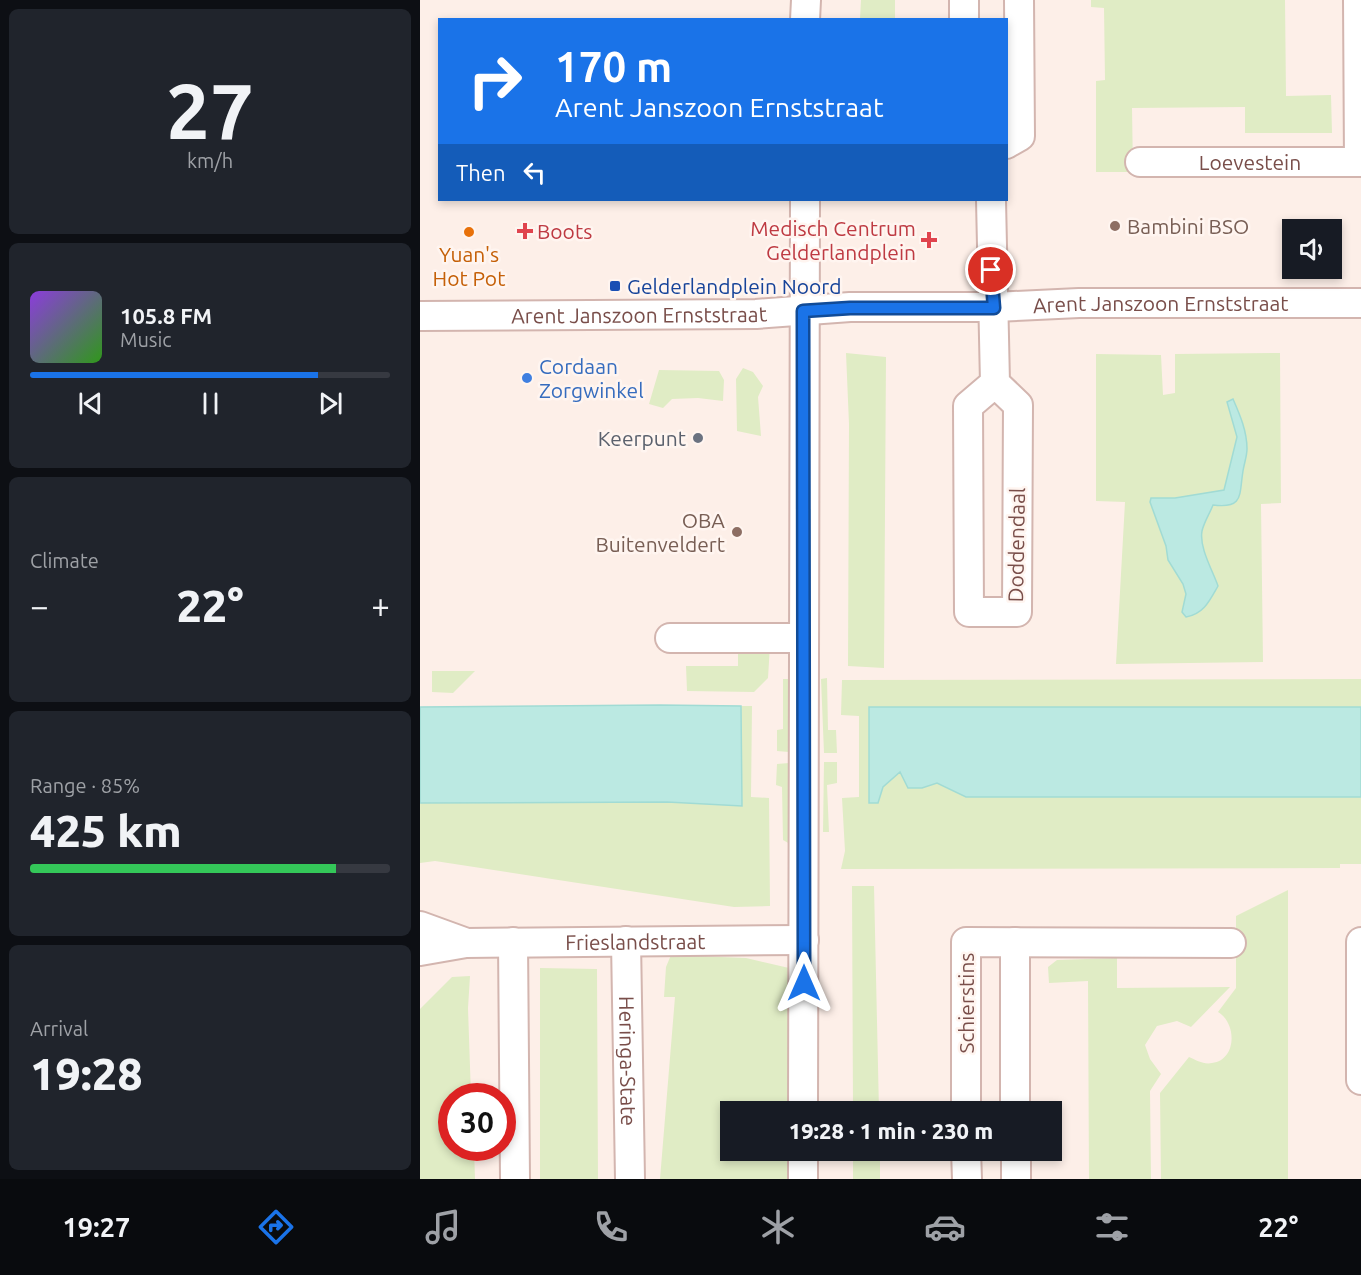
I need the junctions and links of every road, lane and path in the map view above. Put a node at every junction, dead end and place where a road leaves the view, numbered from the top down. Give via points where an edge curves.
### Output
1 (806, 0) edge
2 (963, 0) edge
3 (1019, 0) edge
4 (1358, 0) edge
5 (806, 18) edge
6 (964, 18) edge
7 (1008, 143) edge
8 (1140, 162) dead end
9 (1360, 162) edge
10 (805, 201) edge
11 (991, 201) edge
12 (1361, 303) edge
13 (994, 308) junction
14 (803, 311) junction
15 (420, 316) edge
16 (994, 383) junction
17 (669, 638) dead end
18 (804, 638) junction
19 (420, 926) edge
20 (804, 940) junction
21 (513, 942) junction
22 (626, 942) junction
23 (1015, 942) junction
24 (1361, 942) edge
25 (466, 943) junction
26 (1231, 943) dead end
27 (420, 951) edge
28 (1361, 1080) edge
29 (803, 1101) edge
30 (966, 1101) edge
31 (1015, 1101) edge
32 (803, 1161) edge
33 (966, 1161) edge
34 (1016, 1161) edge
35 (515, 1179) edge
36 (630, 1179) edge
37 (803, 1179) edge
38 (967, 1179) edge
39 (1016, 1179) edge

1 - 5 street
2 - 6 street
3 - 7 street via 1020,136
4 - 9 street, Loevestein
8 - 9 street, Loevestein
10 - 14 street
11 - 13 street
12 - 13 street, Arent Janszoon Ernststraat via 1079,303
13 - 14 street, Arent Janszoon Ernststraat
13 - 16 street
14 - 15 street, Arent Janszoon Ernststraat via 658,316
14 - 18 street
16 - 16 street, Doddendaal via 968,406 969,612 1017,612 1018,405
17 - 18 street
18 - 20 street
19 - 25 street, Frieslandstraat
20 - 22 street, Frieslandstraat
20 - 29 street
21 - 22 street, Frieslandstraat
21 - 25 street, Frieslandstraat
21 - 35 street
22 - 36 street, Heringa-State
23 - 26 street, Schierstins
23 - 30 street, Schierstins via 966,942
23 - 31 street
24 - 28 street
25 - 27 street, Frieslandstraat
32 - 37 street
33 - 38 street
34 - 39 street

